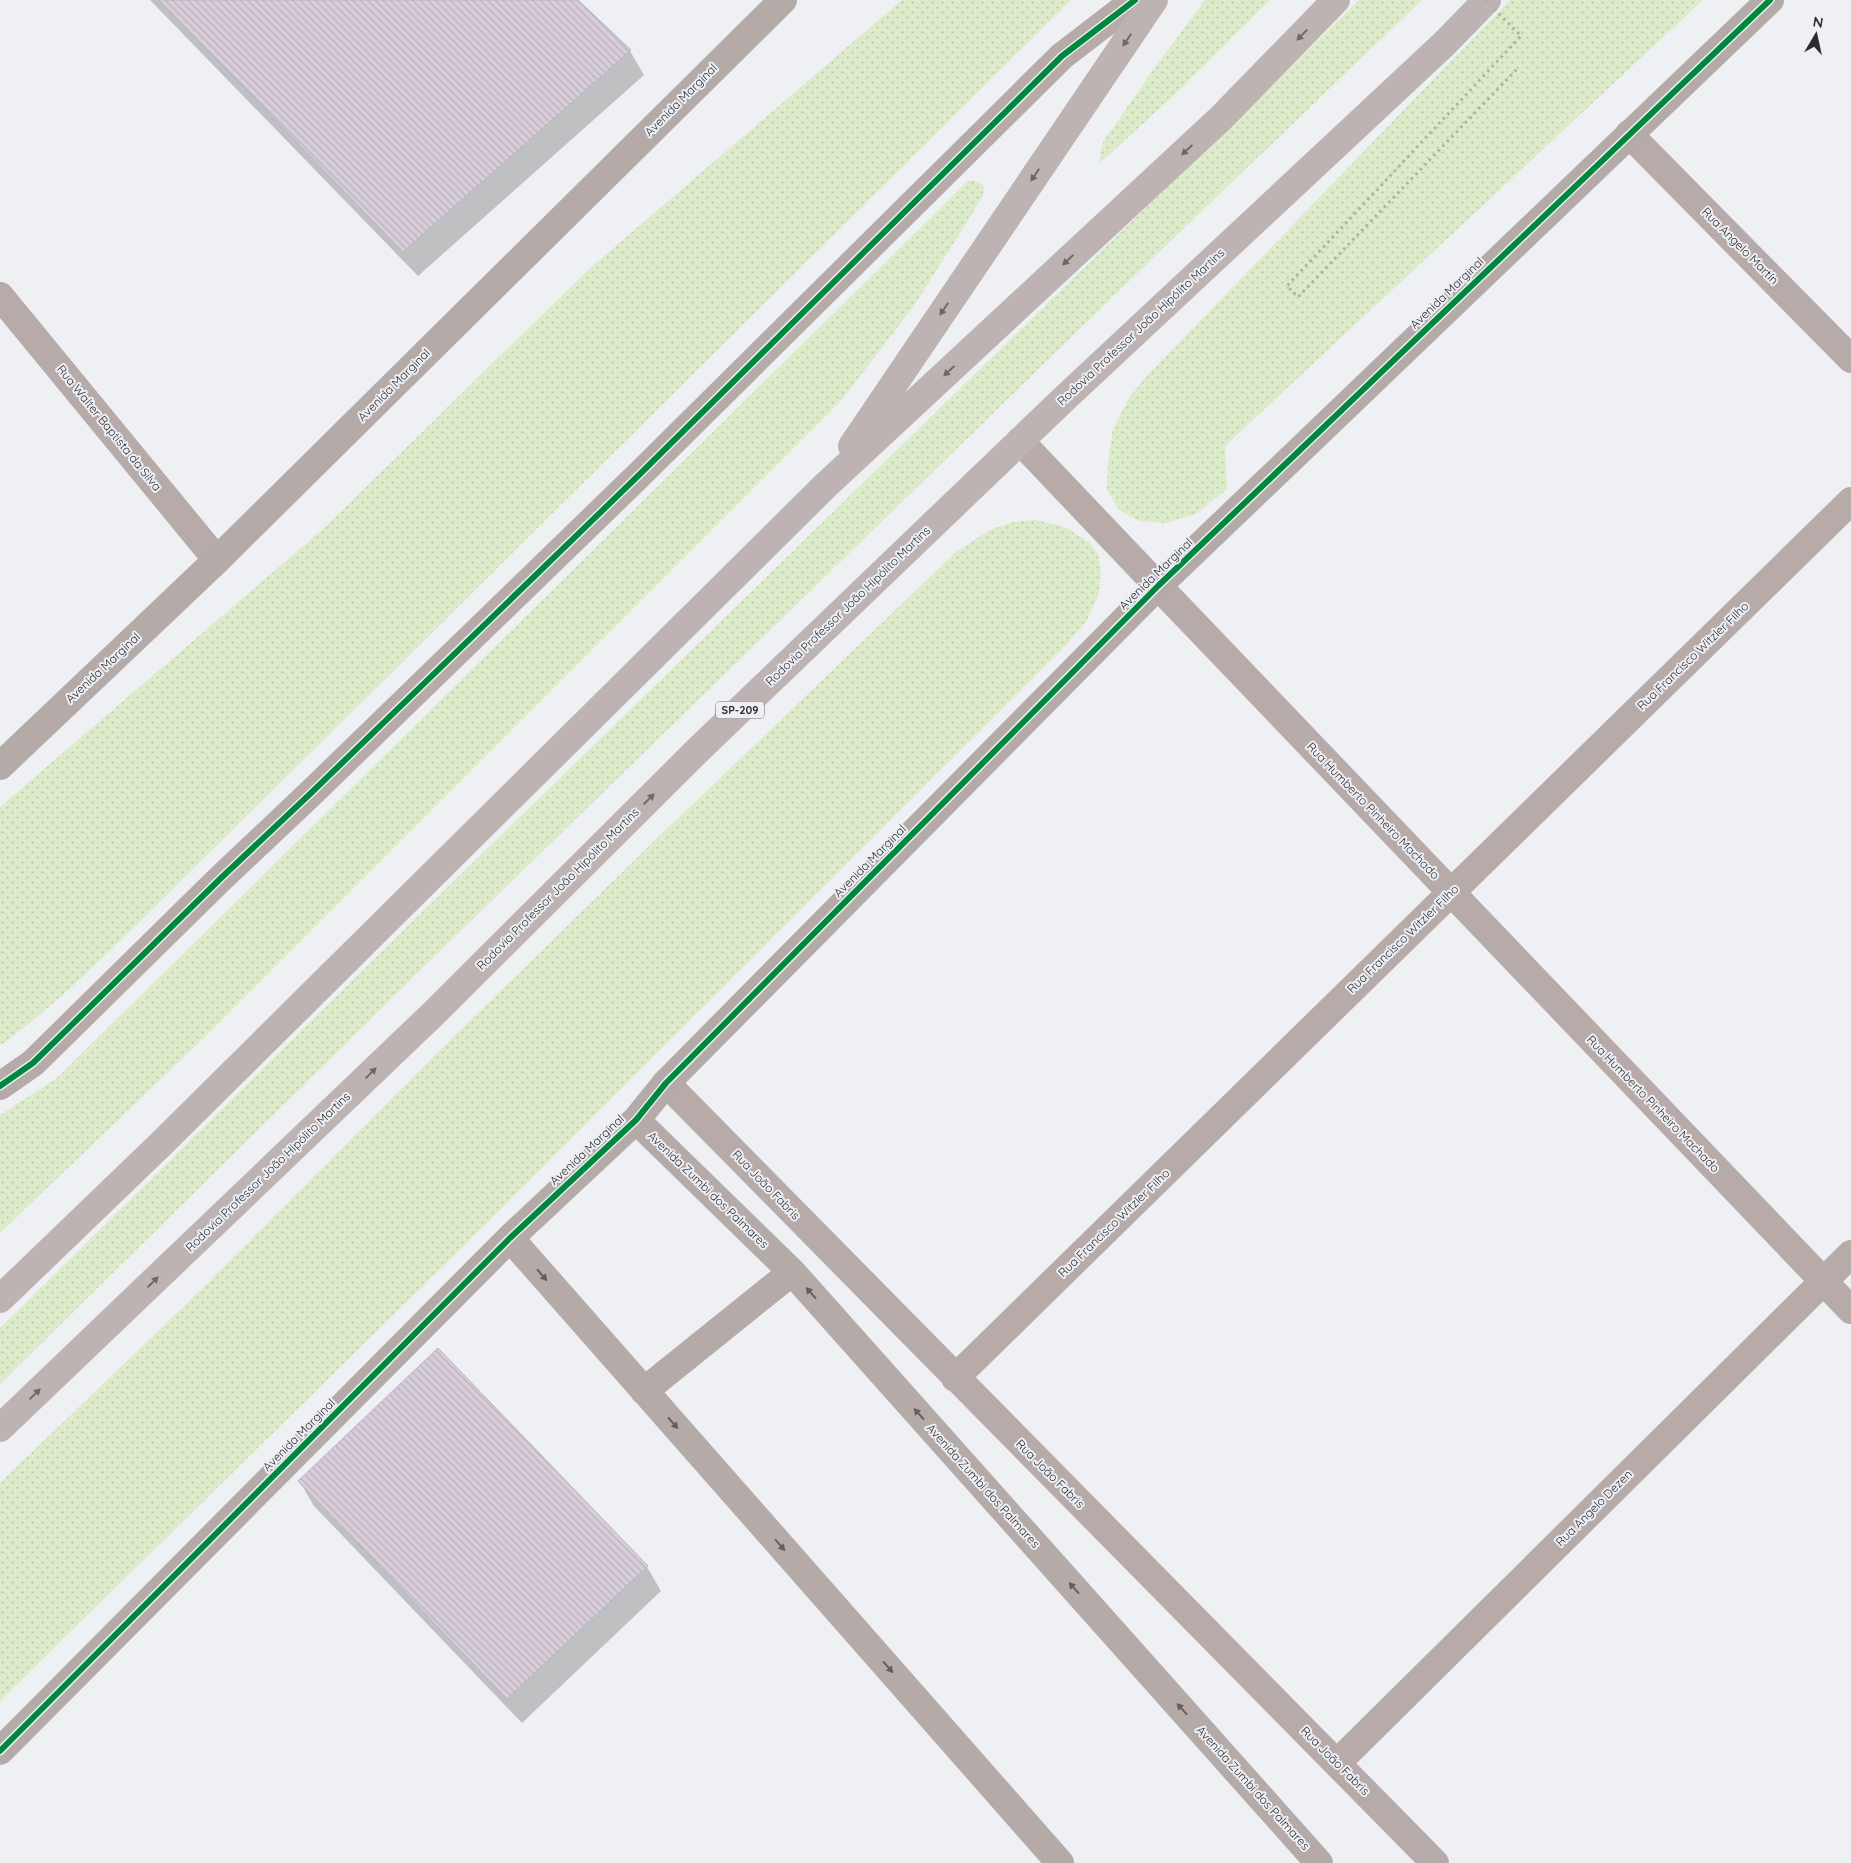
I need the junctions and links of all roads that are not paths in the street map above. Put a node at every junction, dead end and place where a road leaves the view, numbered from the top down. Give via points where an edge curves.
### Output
1 (783, 0) edge
2 (1136, 0) edge
3 (1154, 0) edge
4 (1336, 0) edge
5 (1486, 0) edge
6 (1770, 0) edge
7 (1629, 134) junction
8 (0, 296) edge
9 (1851, 359) edge
10 (1020, 441) junction
11 (824, 486) junction
12 (1851, 501) edge
13 (217, 560) junction
14 (1158, 586) junction
15 (0, 766) edge
16 (1451, 892) junction
17 (666, 1083) junction
18 (0, 1086) edge
19 (636, 1120) junction
20 (510, 1238) junction
21 (1851, 1254) edge
22 (792, 1272) junction
23 (1823, 1281) junction
24 (0, 1299) edge
25 (1851, 1310) edge
26 (955, 1378) junction
27 (644, 1391) junction
28 (0, 1428) edge
29 (0, 1751) edge
30 (1337, 1763) junction
31 (1058, 1862) edge
32 (1319, 1863) edge
33 (1435, 1863) edge

1 - 13 street, Avenida Marginal
2 - 18 street via 1062,56 633,481 220,879 34,1064
3 -> 11 highway
4 -> 11 highway via 1221,118
5 - 10 highway, Rodovia Professor João Hipólito Martins / SP-209 via 1444,44
6 - 7 street, Avenida Marginal
7 - 9 street, Rua Angelo Martín
7 - 14 street, Avenida Marginal
8 - 13 street, Rua Walter Baptista da Silva
10 - 14 street, Rua Humberto Pinheiro Machado
28 -> 10 highway, Rodovia Professor João Hipólito Martins / SP-209 via 425,1022 697,751
11 - 24 highway via 169,1136
12 - 16 street, Rua Francisco Witzler Filho
13 - 15 street, Avenida Marginal
14 - 16 street, Rua Humberto Pinheiro Machado
14 - 17 street, Avenida Marginal
16 - 23 street, Rua Humberto Pinheiro Machado
16 - 26 street, Rua Francisco Witzler Filho
17 - 19 street, Avenida Marginal
17 - 26 street, Rua João Fabris
19 - 20 street, Avenida Marginal
19 - 22 street, Avenida Zumbi dos Palmares
20 -> 27 street
20 - 29 street, Avenida Marginal
21 - 23 street, Rua Angelo Dezen
22 - 27 street
32 -> 22 street, Avenida Zumbi dos Palmares
23 - 25 street, Rua Humberto Pinheiro Machado
23 - 30 street, Rua Angelo Dezen
26 - 30 street, Rua João Fabris
27 -> 31 street
30 - 33 street, Rua João Fabris

